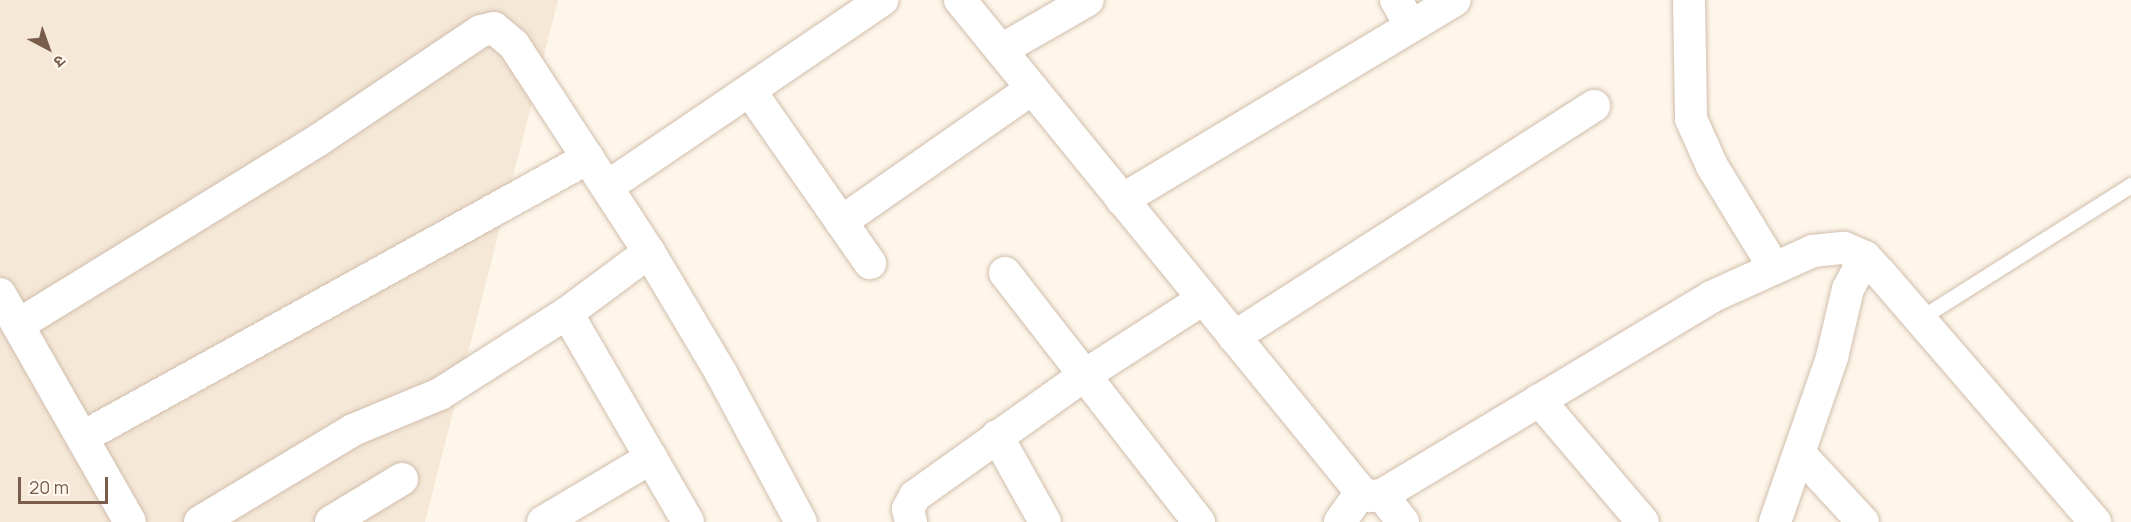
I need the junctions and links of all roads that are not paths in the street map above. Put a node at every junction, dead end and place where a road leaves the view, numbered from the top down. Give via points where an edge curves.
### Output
1 (882, 0) edge
2 (960, 0) edge
3 (1088, 0) edge
4 (1455, 0) edge
5 (1689, 0) edge
6 (1404, 13) edge
7 (1001, 51) junction
8 (1032, 90) junction
9 (750, 91) junction
10 (1594, 106) dead end
11 (588, 158) junction
12 (2131, 185) edge
13 (607, 187) junction
14 (1122, 200) junction
15 (841, 222) junction
16 (649, 252) junction
17 (1865, 256) junction
18 (870, 263) dead end
19 (1773, 266) junction
20 (1005, 273) dead end
21 (0, 294) edge
22 (1203, 299) junction
23 (567, 313) junction
24 (1919, 319) junction
25 (18, 324) junction
26 (1234, 337) junction
27 (1082, 377) junction
28 (1539, 400) junction
29 (997, 436) junction
30 (83, 437) junction
31 (1801, 454) junction
32 (651, 458) junction
33 (402, 479) dead end
34 (1371, 493) junction
35 (130, 522) edge
36 (200, 522) edge
37 (331, 522) edge
38 (543, 522) edge
39 (688, 522) edge
40 (801, 522) edge
41 (911, 522) edge
42 (1045, 522) edge
43 (1199, 522) edge
44 (1340, 522) edge
45 (1403, 522) edge
46 (1643, 522) edge
47 (1775, 522) edge
48 (1863, 522) edge
49 (2094, 522) edge

1 - 9 street
2 - 7 street
3 - 7 street
4 - 6 street
5 - 19 street via 1694,127 1712,166
6 - 14 street
7 - 8 street
8 - 14 street
8 - 15 street
9 - 13 street
9 - 15 street
10 - 26 street
11 - 13 street
11 - 25 street via 514,45 494,28 481,32 317,141
11 - 30 street
12 - 24 lane
13 - 16 street
14 - 22 street
15 - 18 street
16 - 23 street
16 - 40 street via 721,373
17 - 19 street via 1844,248 1813,251
17 - 24 street
17 - 31 street via 1848,289 1832,357
19 - 28 street via 1711,297
20 - 27 street
21 - 25 street
22 - 26 street
22 - 27 street
23 - 32 street
23 - 36 street via 440,394 343,435
24 - 49 street
25 - 30 street
26 - 34 street
27 - 29 street
27 - 43 street
28 - 34 street
28 - 46 street
29 - 41 street via 915,496 908,509
29 - 42 street
30 - 35 street
31 - 47 street
31 - 48 street
32 - 38 street
32 - 39 street
33 - 37 street
34 - 44 street
34 - 45 street

